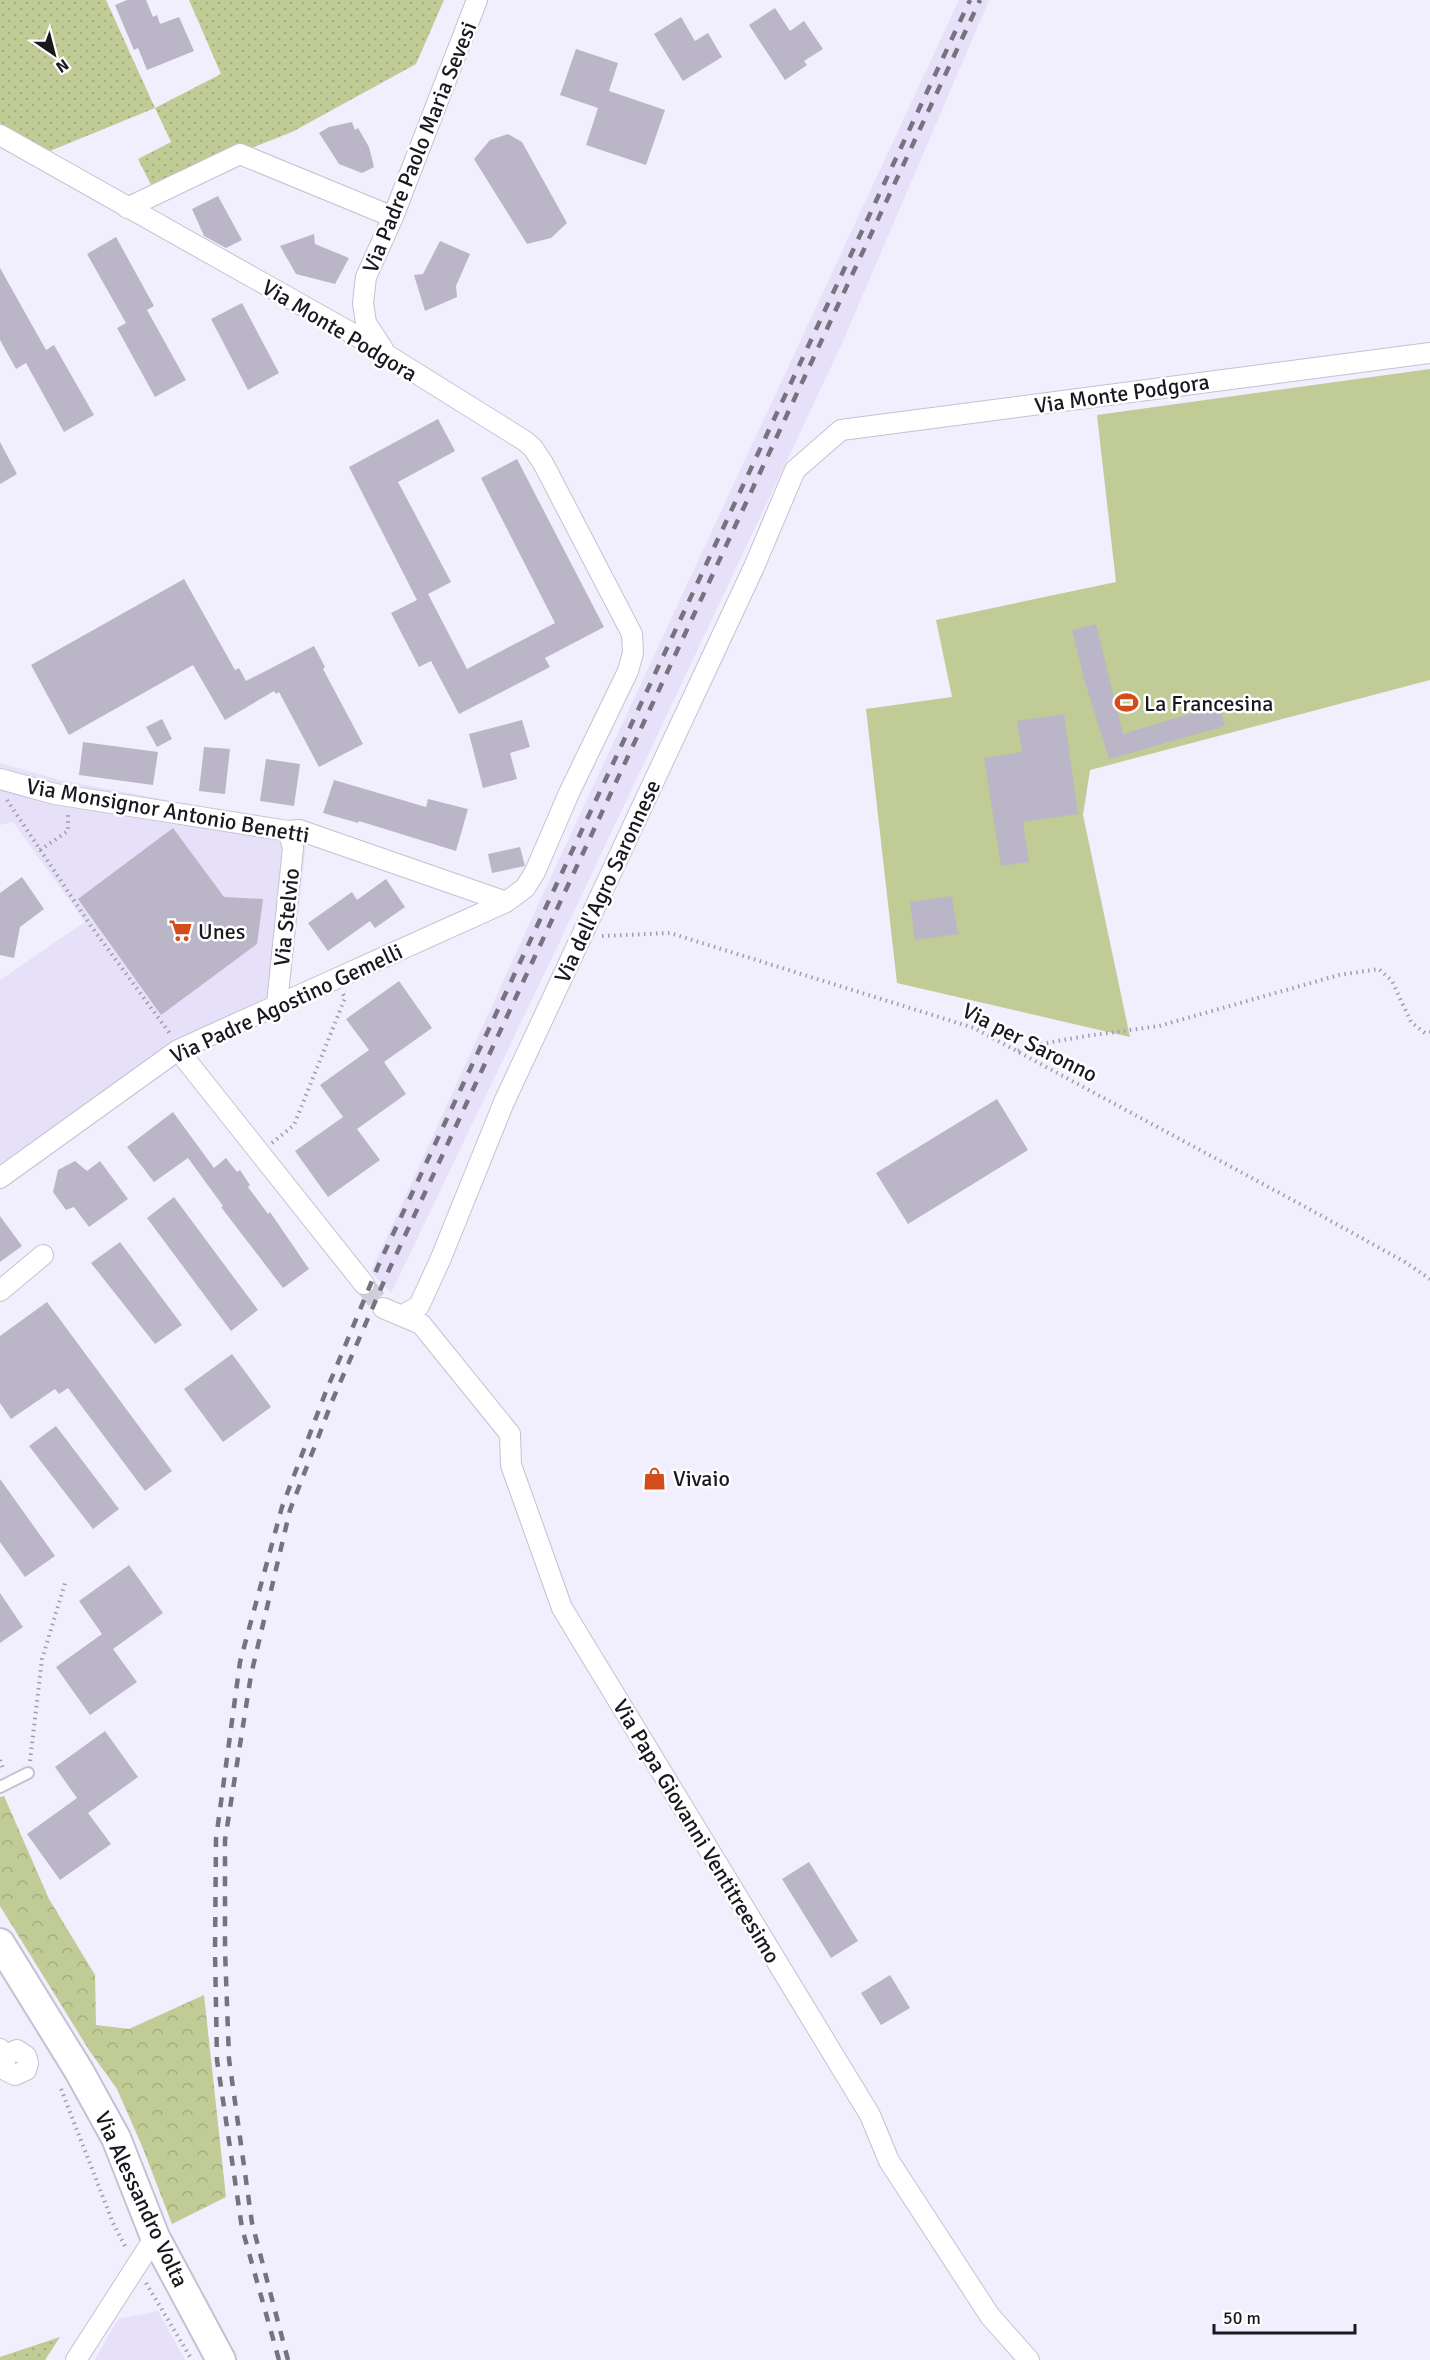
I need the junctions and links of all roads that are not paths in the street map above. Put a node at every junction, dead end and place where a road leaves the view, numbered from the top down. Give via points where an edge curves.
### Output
1 (477, 0) edge
2 (0, 135) edge
3 (127, 208) junction
4 (393, 217) junction
5 (1430, 353) edge
6 (390, 358) junction
7 (820, 448) joint
8 (6, 781) edge
9 (288, 831) junction
10 (525, 888) joint
11 (506, 902) junction
12 (277, 1004) junction
13 (180, 1049) junction
14 (0, 1178) edge
15 (43, 1255) dead end
16 (364, 1284) tunnel mouth
17 (0, 1291) edge
18 (383, 1308) tunnel mouth
19 (401, 1316) junction
20 (28, 1773) road end
21 (0, 1787) edge
22 (0, 1943) edge
23 (155, 2236) junction
24 (76, 2360) edge
25 (221, 2360) edge
26 (1029, 2360) edge

1 - 4 street, Via Padre Paolo Maria Sevesi
2 - 3 street, Via Monte Podgora
3 - 4 street via 240,154
3 - 6 street, Via Monte Podgora
4 - 6 street, Via Padre Paolo Maria Sevesi via 366,277 363,303 366,323
5 - 7 street, Via Monte Podgora via 841,430
6 - 10 street, Via Monte Podgora via 533,448 632,634 633,653 628,671
7 - 19 street, Via dell'Agro Saronnese via 795,470 754,567 504,1102 441,1258 418,1306
8 - 9 street, Via Monsignor Antonio Benetti via 55,794
9 - 11 street, Via Monsignor Antonio Benetti via 299,830
9 - 12 street, Via Stelvio via 293,848
10 - 11 street, Via Padre Agostino Gemelli
11 - 12 street, Via Padre Agostino Gemelli
12 - 13 street, Via Padre Agostino Gemelli
13 - 14 street, Via Padre Agostino Gemelli
13 - 16 street
15 - 17 street
18 - 19 street, Via Papa Giovanni Ventitreesimo
19 - 26 street, Via Papa Giovanni Ventitreesimo via 421,1324 510,1434 511,1465 562,1608 870,2115 889,2160 990,2316
20 - 21 lane
22 - 23 street, Via Alessandro Volta via 69,2077 116,2138
23 - 24 street
23 - 25 street, Via Alessandro Volta

